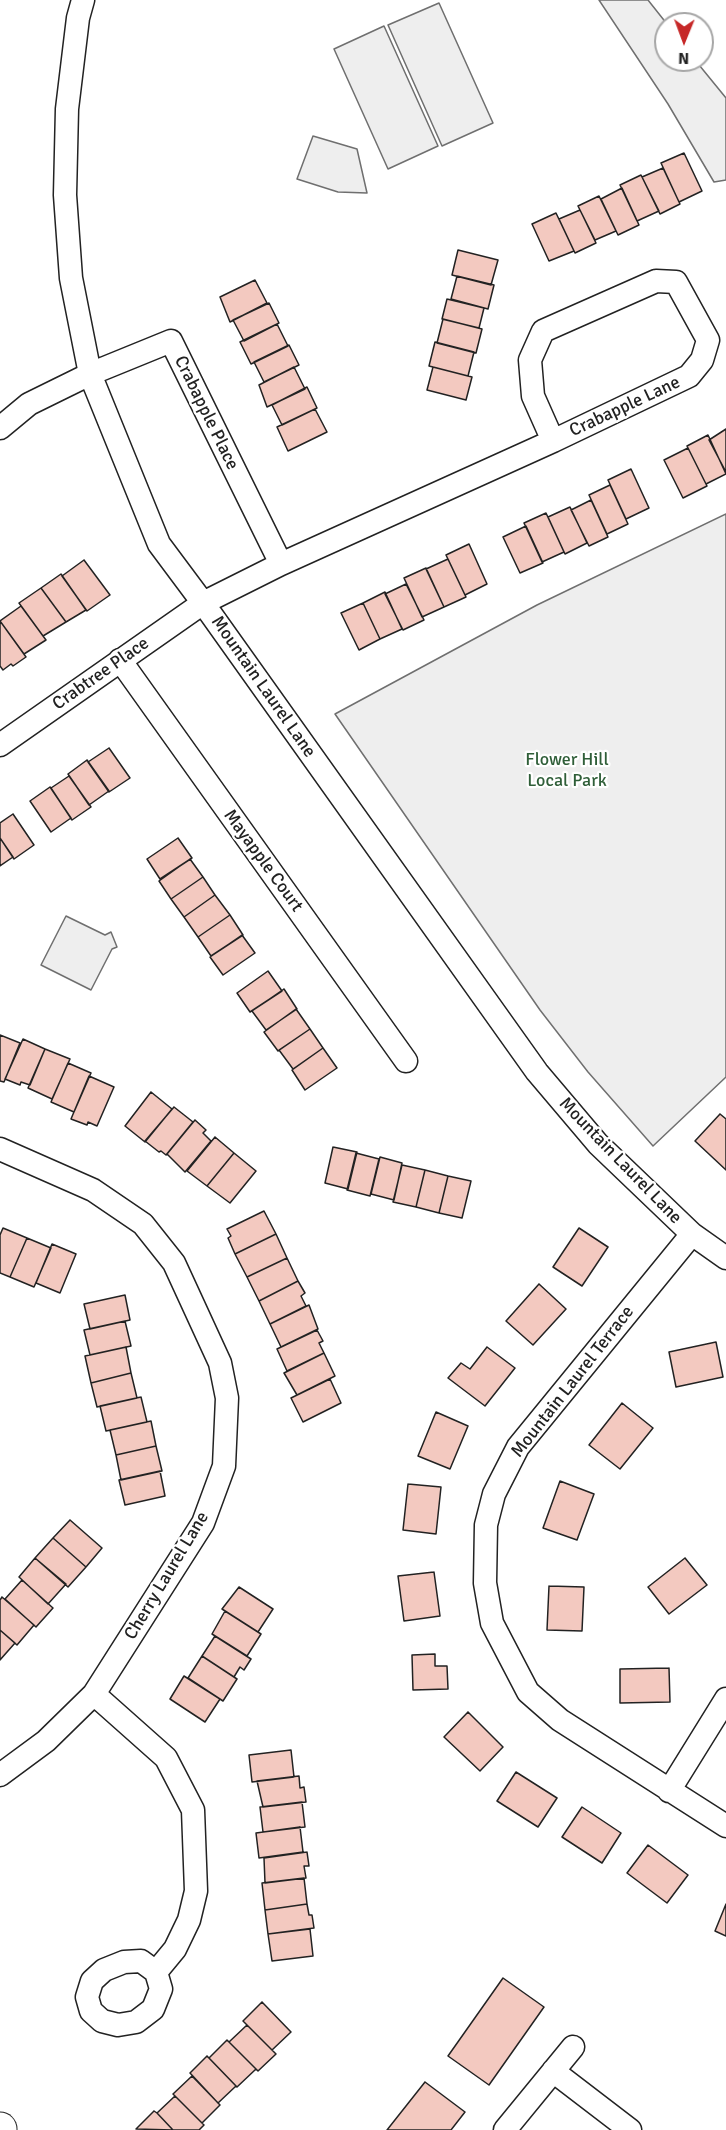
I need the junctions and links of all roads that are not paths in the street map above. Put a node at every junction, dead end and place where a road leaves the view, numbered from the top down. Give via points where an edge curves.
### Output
1 (83, 0) edge
2 (90, 374) junction
3 (0, 428) edge
4 (553, 441) junction
5 (281, 564) junction
6 (203, 603) junction
7 (120, 660) junction
8 (0, 745) edge
9 (406, 1061) dead end
10 (0, 1149) edge
11 (692, 1234) junction
12 (726, 1258) edge
13 (94, 1694) junction
14 (726, 1699) edge
15 (0, 1775) edge
16 (669, 1791) junction
17 (726, 1826) edge
18 (156, 1972) dead end
19 (573, 2047) dead end
20 (553, 2071) junction
21 (505, 2130) edge
22 (630, 2130) edge

1 - 2 street, Mountain Laurel Lane via 67,109 65,195 71,278
2 - 3 street via 29,404
2 - 5 street, Crabapple Place via 171,341
2 - 6 street, Mountain Laurel Lane via 159,544
4 - 4 street, Crabapple Lane via 689,376 702,360 708,340 676,282 656,281 543,331 530,360 533,396
4 - 5 street, Crabapple Lane
5 - 6 street, Crabapple Lane
6 - 7 street, Crabtree Place
6 - 11 street, Mountain Laurel Lane via 537,1071 598,1144
7 - 8 street, Crabtree Place
7 - 9 street, Mayapple Court
10 - 13 street, Cherry Laurel Lane via 93,1190 143,1224 174,1263 220,1363 227,1398 224,1466 202,1523
11 - 12 street, Mountain Laurel Lane
11 - 16 street, Mountain Laurel Terrace via 518,1447 494,1494 486,1525 485,1583 492,1623 528,1692 560,1720
13 - 15 street, Cherry Laurel Lane via 46,1741
13 - 18 street via 166,1758 193,1810 196,1891 189,1920 175,1949
14 - 16 street
16 - 17 street, Mountain Laurel Terrace
19 - 20 street
20 - 21 street
20 - 22 street

